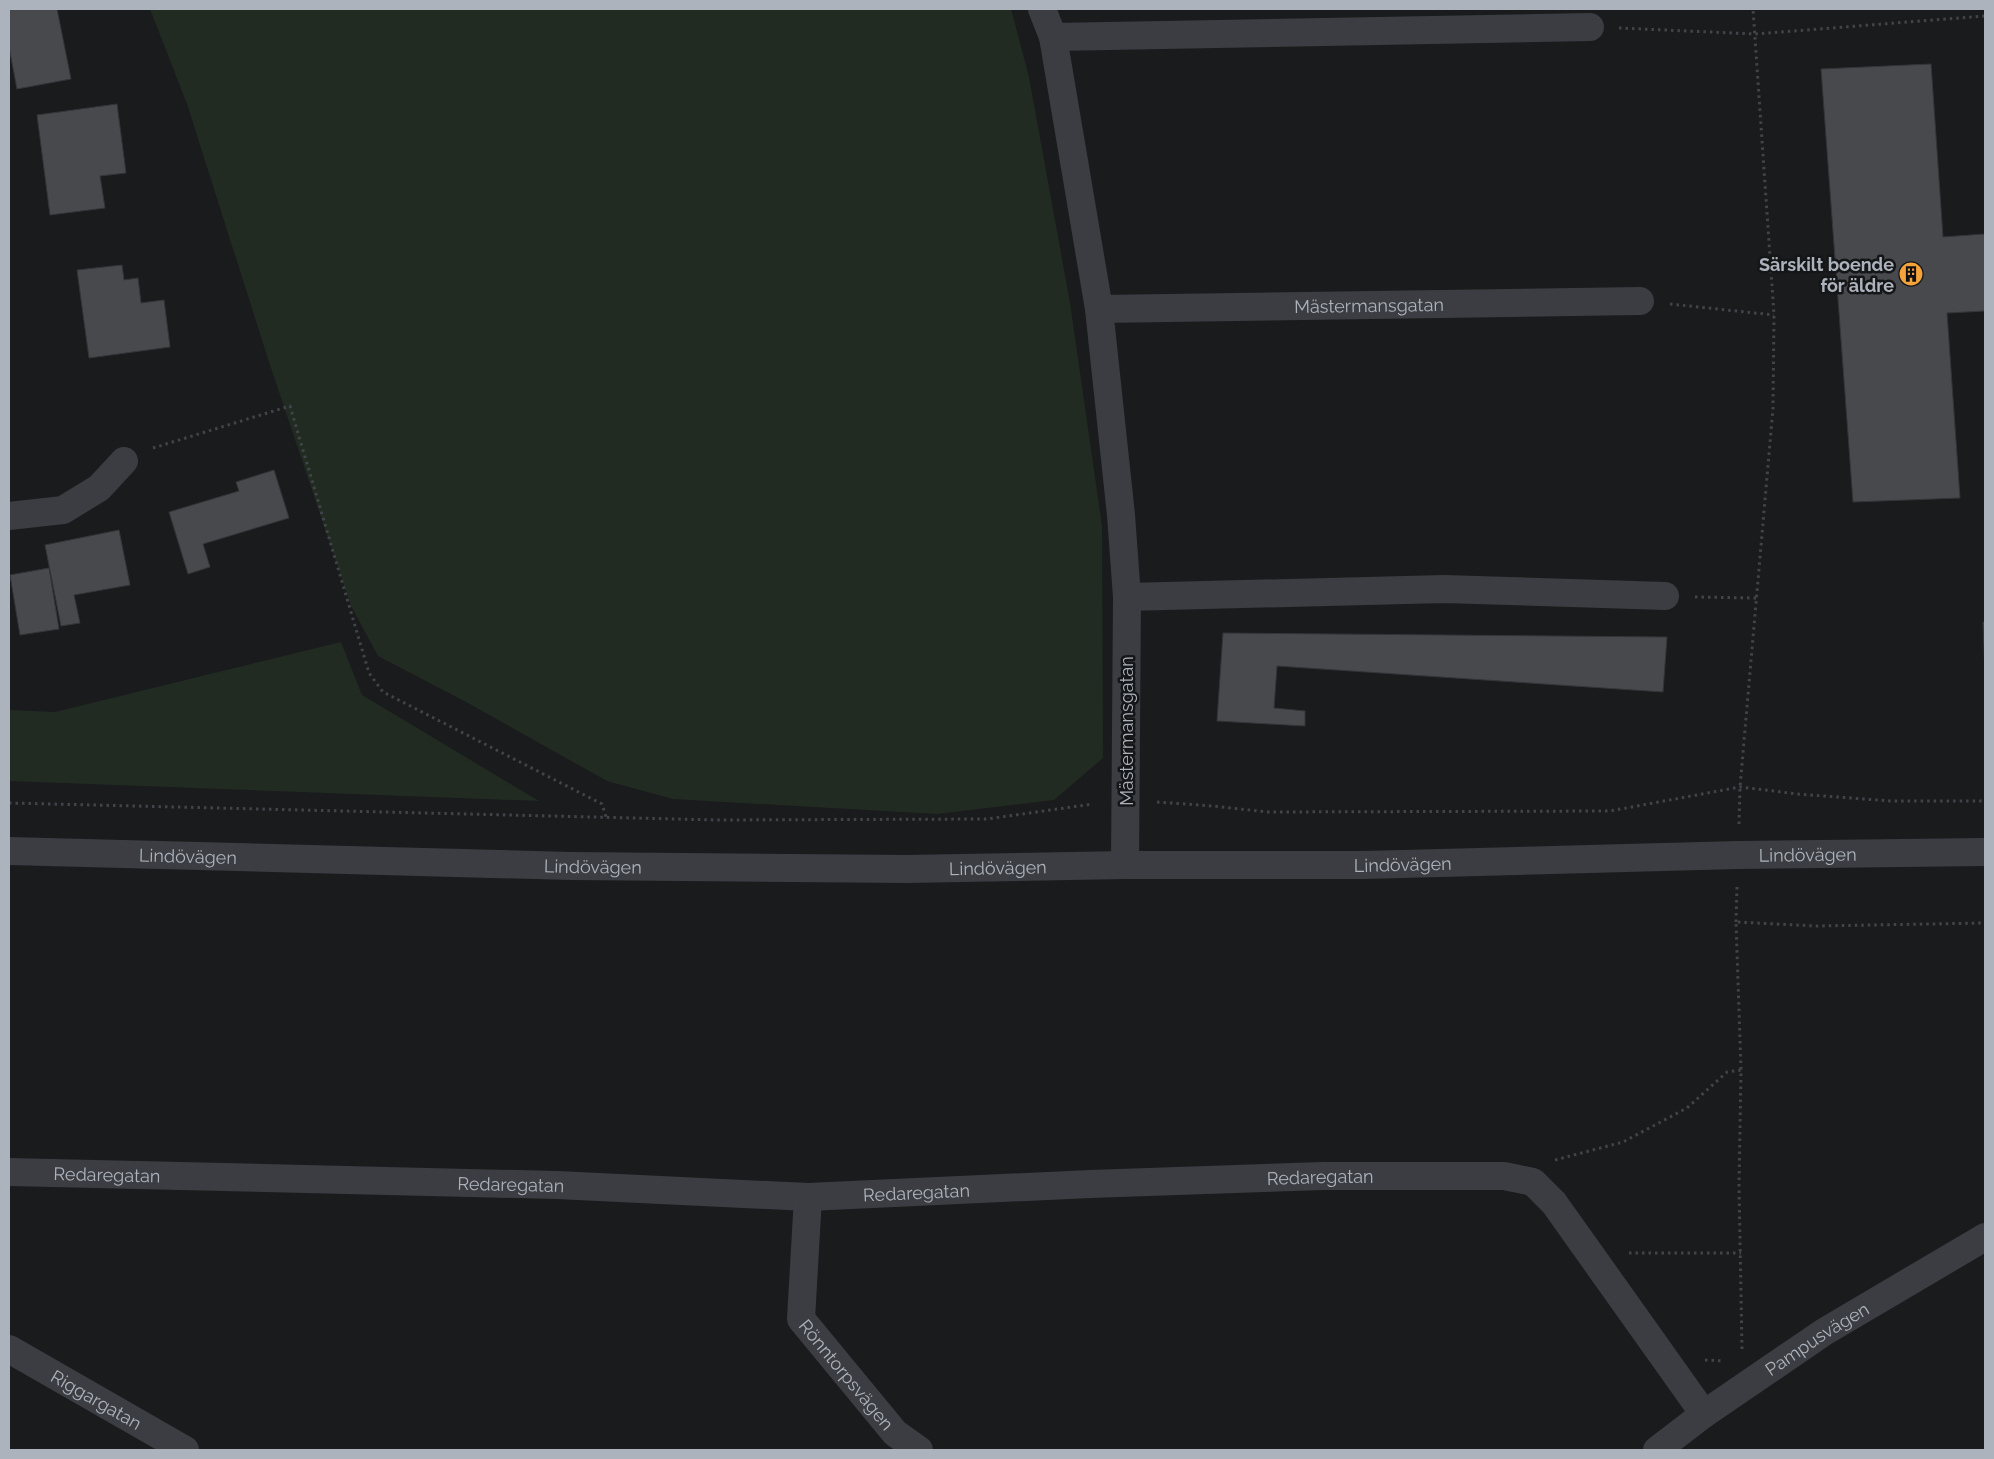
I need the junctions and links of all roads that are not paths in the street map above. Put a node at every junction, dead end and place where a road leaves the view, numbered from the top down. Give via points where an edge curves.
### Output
1 (1042, 9) edge
2 (1590, 26) road end
3 (1052, 37) junction
4 (1640, 301) road end
5 (1099, 309) junction
6 (124, 461) road end
7 (9, 516) edge
8 (1127, 596) junction
9 (1665, 596) road end
10 (9, 851) edge
11 (1985, 852) edge
12 (1125, 865) junction
13 (9, 1172) edge
14 (808, 1197) junction
15 (1985, 1237) edge
16 (9, 1348) edge
17 (1704, 1414) junction
18 (185, 1450) edge
19 (918, 1450) edge
20 (1657, 1450) edge

1 - 3 street, Mästermansgatan
2 - 3 street
3 - 5 street, Mästermansgatan
4 - 5 street, Mästermansgatan
5 - 8 street, Mästermansgatan
6 - 7 street via 99,488 63,510
8 - 9 street via 1444,589
8 - 12 street, Mästermansgatan
10 - 12 street, Lindövägen via 571,866 906,869
11 - 12 street, Lindövägen via 1364,865
13 - 14 street, Redaregatan via 557,1185
14 - 17 street, Redaregatan via 1323,1176 1504,1176 1533,1182 1554,1203
14 - 19 street, Rönntorpsvägen via 800,1319 895,1433
15 - 17 street, Pampusvägen via 1824,1332
16 - 18 street, Riggargatan
17 - 20 street, Pampusvägen

